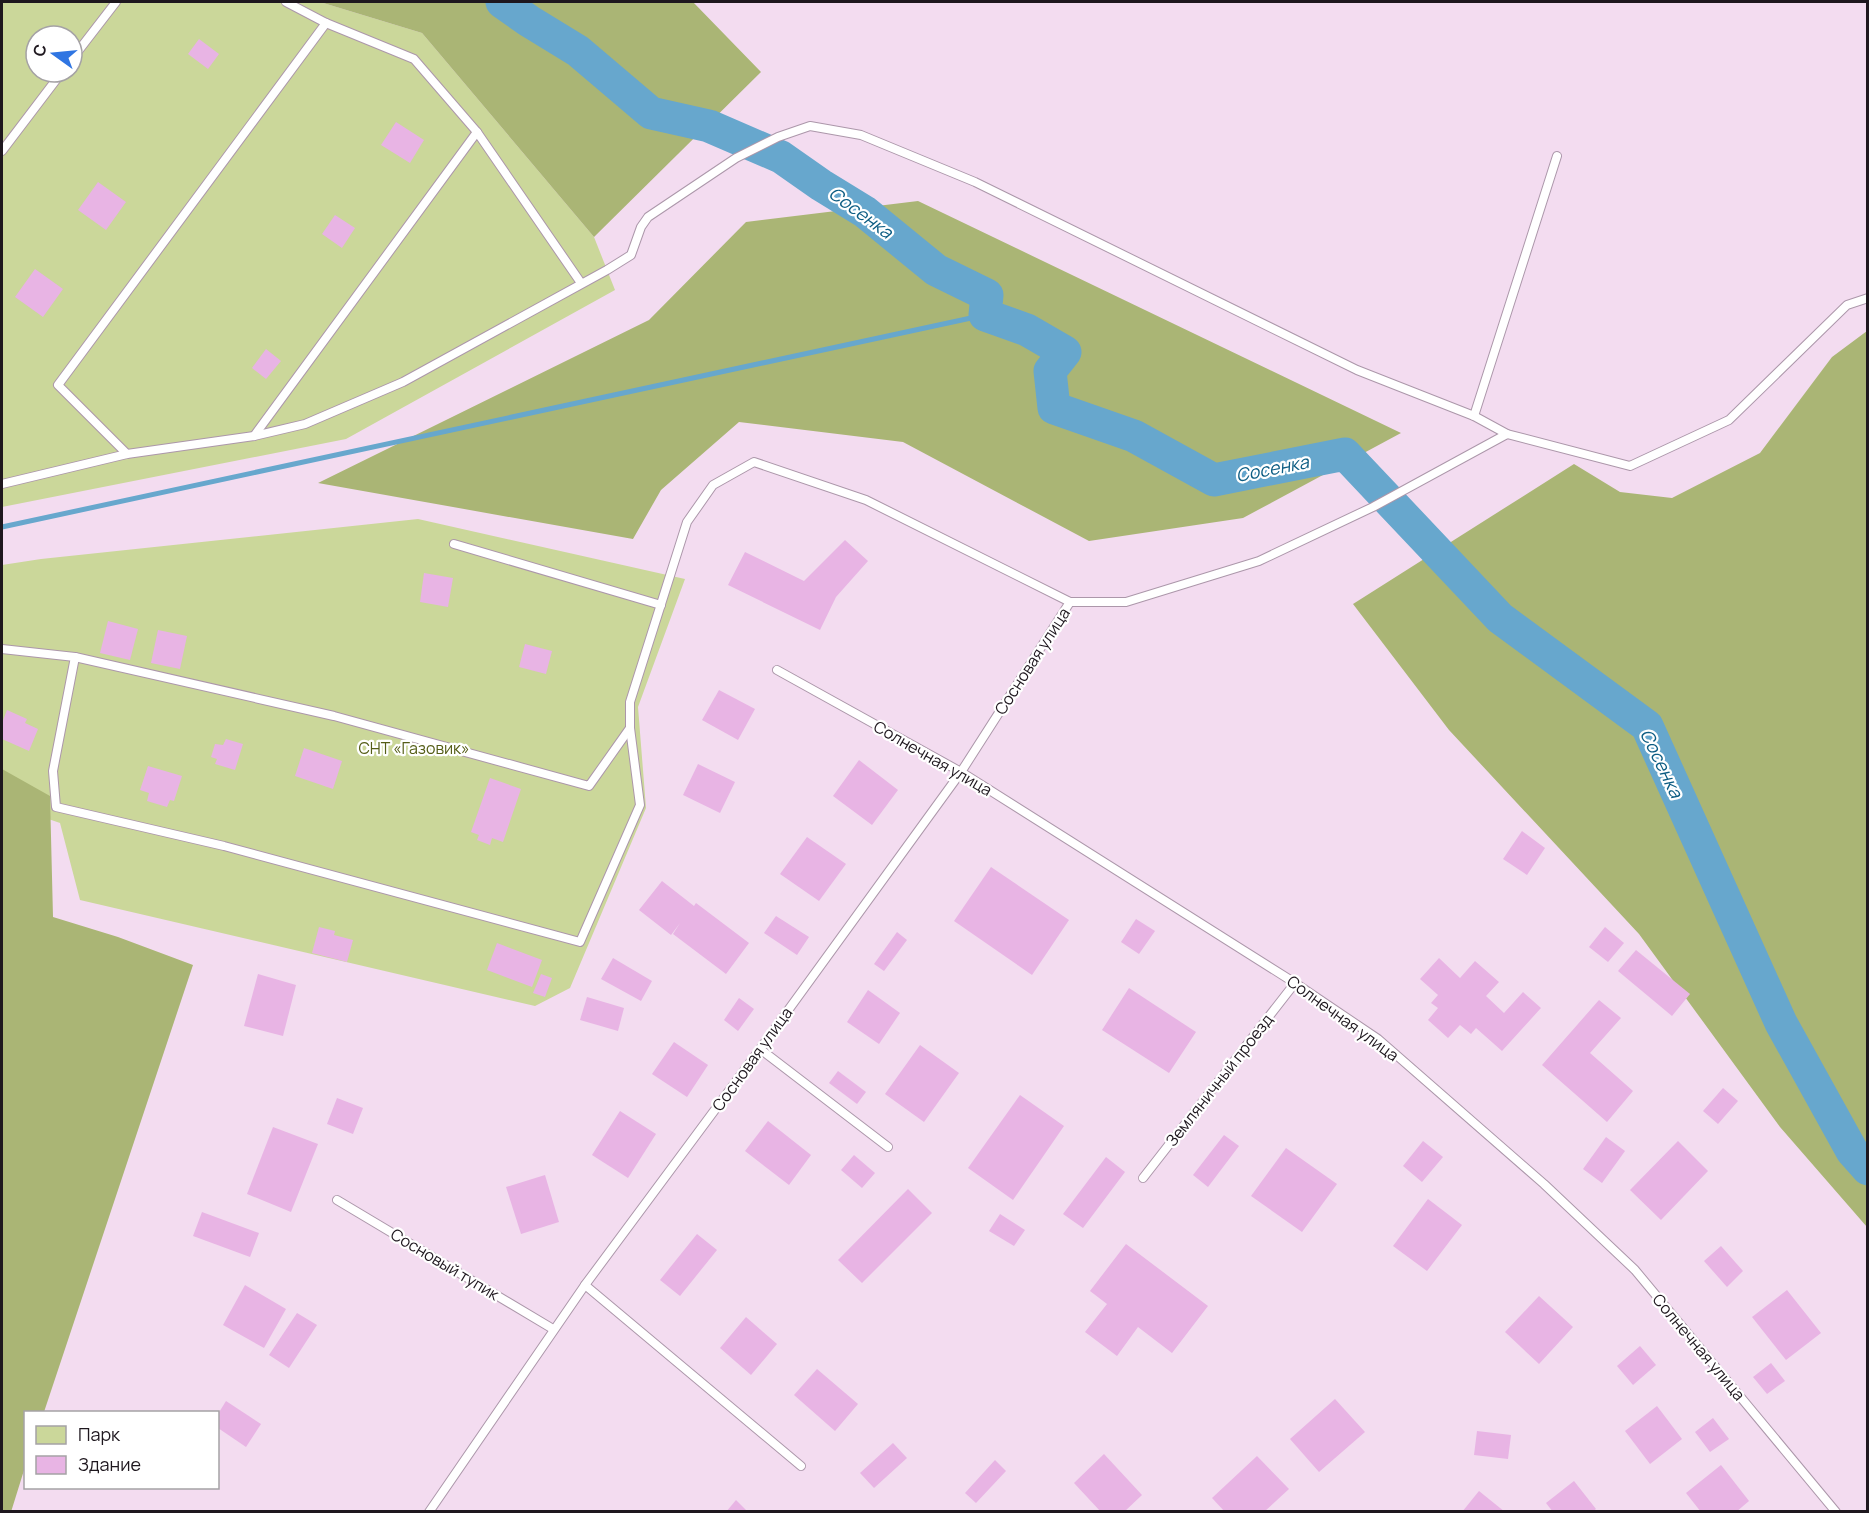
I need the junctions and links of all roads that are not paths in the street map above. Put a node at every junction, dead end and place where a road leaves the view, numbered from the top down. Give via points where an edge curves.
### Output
1 (116, 2) edge
2 (286, 2) edge
3 (326, 23) junction
4 (84, 43) edge
5 (53, 84) edge
6 (477, 132) junction
7 (2, 151) edge
8 (1557, 156) dead end
9 (581, 283) junction
10 (1868, 298) edge
11 (1474, 416) junction
12 (1507, 434) junction
13 (254, 436) junction
14 (127, 454) junction
15 (2, 484) edge
16 (454, 544) dead end
17 (1070, 602) junction
18 (661, 605) junction
19 (2, 649) edge
20 (75, 657) junction
21 (777, 670) dead end
22 (630, 728) junction
23 (960, 772) junction
24 (1295, 983) junction
25 (760, 1049) junction
26 (888, 1147) dead end
27 (1143, 1178) dead end
28 (337, 1200) dead end
29 (585, 1285) junction
30 (553, 1329) junction
31 (801, 1466) dead end
32 (1836, 1511) edge
33 (429, 1512) edge

1 - 4 lane
2 - 3 lane
3 - 6 lane via 414,59
3 - 14 lane via 58,385
5 - 7 lane
6 - 9 lane
6 - 13 lane
8 - 11 lane
9 - 11 lane via 631,255 648,217 736,158 810,126 861,135 975,182 1357,370
9 - 13 lane via 403,382 305,424
10 - 12 lane via 1847,305 1729,420 1630,466
11 - 12 lane
12 - 17 lane via 1373,507 1259,561 1126,602
13 - 14 lane
14 - 15 lane
16 - 18 lane
17 - 18 lane via 866,500 754,462 713,485 687,522
17 - 23 lane, Сосновая улица
18 - 22 lane via 630,702
19 - 20 lane
20 - 22 lane via 334,716 589,786
20 - 22 lane via 53,771 56,807 224,846 580,942 639,805
21 - 23 lane, Солнечная улица
23 - 24 lane, Солнечная улица
23 - 25 lane, Сосновая улица
24 - 27 lane, Земляничный проезд
24 - 32 lane, Солнечная улица via 1378,1039 1544,1184 1635,1270
25 - 26 lane
25 - 29 lane, Сосновая улица
28 - 30 lane, Сосновый тупик
29 - 30 lane, Сосновая улица
29 - 31 lane
30 - 33 lane, Сосновая улица

